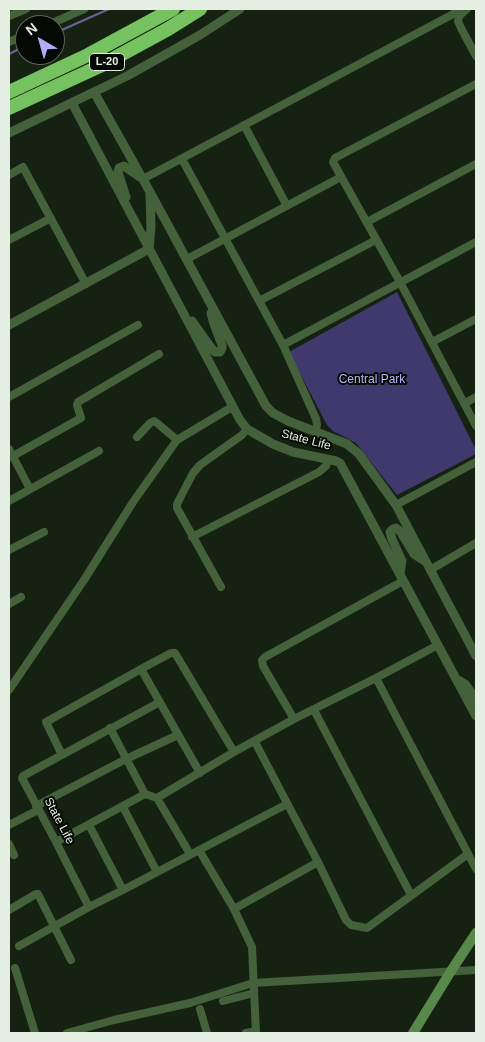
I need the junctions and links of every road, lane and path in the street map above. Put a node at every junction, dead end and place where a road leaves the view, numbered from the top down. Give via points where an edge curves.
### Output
1 (26, 9) edge
2 (84, 9) edge
3 (173, 9) edge
4 (200, 9) edge
5 (240, 9) edge
6 (467, 9) edge
7 (457, 12) edge
8 (9, 16) edge
9 (65, 17) edge
10 (476, 56) edge
11 (476, 84) edge
12 (9, 92) edge
13 (94, 92) junction
14 (72, 103) junction
15 (9, 108) edge
16 (244, 125) junction
17 (9, 133) edge
18 (182, 159) junction
19 (476, 164) edge
20 (9, 175) edge
21 (341, 177) junction
22 (143, 179) junction
23 (150, 192) junction
24 (287, 206) junction
25 (130, 215) junction
26 (51, 218) junction
27 (367, 222) junction
28 (224, 239) junction
29 (9, 240) edge
30 (376, 240) junction
31 (476, 242) edge
32 (149, 249) junction
33 (187, 259) junction
34 (400, 282) junction
35 (86, 284) junction
36 (259, 301) junction
37 (209, 303) junction
38 (182, 312) junction
39 (476, 319) edge
40 (9, 325) edge
41 (138, 325) dead end
42 (432, 342) junction
43 (283, 346) junction
44 (159, 354) dead end
45 (9, 397) edge
46 (476, 397) edge
47 (465, 403) junction
48 (232, 407) junction
49 (476, 426) edge
50 (247, 429) junction
51 (315, 431) junction
52 (137, 437) dead end
53 (177, 440) junction
54 (100, 451) dead end
55 (11, 452) edge
56 (328, 460) junction
57 (476, 462) edge
58 (30, 490) junction
59 (9, 501) edge
60 (396, 505) junction
61 (44, 532) dead end
62 (192, 537) junction
63 (476, 543) edge
64 (9, 550) edge
65 (428, 566) junction
66 (402, 577) junction
67 (221, 587) dead end
68 (21, 597) dead end
69 (9, 604) edge
70 (438, 645) junction
71 (476, 656) edge
72 (141, 669) junction
73 (376, 678) junction
74 (456, 679) junction
75 (9, 690) edge
76 (476, 699) edge
77 (160, 702) junction
78 (314, 710) junction
79 (476, 716) edge
80 (294, 720) junction
81 (110, 728) junction
82 (178, 734) junction
83 (255, 742) junction
84 (234, 752) junction
85 (62, 755) junction
86 (126, 759) junction
87 (200, 773) junction
88 (145, 794) junction
89 (156, 798) junction
90 (287, 804) junction
91 (123, 807) junction
92 (37, 808) junction
93 (9, 825) edge
94 (89, 825) junction
95 (56, 842) junction
96 (9, 844) edge
97 (199, 850) junction
98 (190, 854) junction
99 (468, 854) junction
100 (14, 855) dead end
101 (318, 862) junction
102 (476, 869) edge
103 (157, 872) junction
104 (123, 890) junction
105 (411, 895) junction
106 (89, 907) junction
107 (234, 909) junction
108 (9, 910) edge
109 (54, 926) junction
110 (476, 933) edge
111 (19, 946) dead end
112 (71, 960) dead end
113 (15, 968) dead end
114 (476, 970) edge
115 (451, 971) junction
116 (253, 983) junction
117 (254, 993) junction
118 (223, 1001) dead end
119 (200, 1009) dead end
120 (256, 1032) edge
121 (35, 1033) edge
122 (67, 1033) edge
123 (207, 1033) edge
124 (246, 1033) edge
125 (413, 1033) edge

1 - 8 street
2 - 9 street
3 - 12 highway, L-20 via 88,55
4 - 15 highway, L-20 via 100,66
5 - 13 street via 200,35
6 - 7 street
7 - 10 street via 461,28
7 - 16 street
11 - 21 street via 335,158 333,162
13 - 14 street
13 - 22 street
14 - 17 street
14 - 25 street, State Life
16 - 18 street
16 - 24 street
18 - 22 street
18 - 28 street
19 - 27 street
20 - 26 street via 23,167
21 - 24 street
21 - 27 street
22 - 23 street
22 - 25 street via 124,166 119,168
23 - 32 street
23 - 33 street
24 - 28 street
25 - 32 street, State Life
26 - 29 street
26 - 35 street
27 - 30 street
28 - 33 street
28 - 36 street
30 - 34 street
30 - 36 street
31 - 34 street
32 - 35 street
32 - 38 street, State Life
33 - 37 street
34 - 42 street
34 - 43 street
35 - 40 street
36 - 43 street
37 - 38 street via 222,345 220,352 212,349
37 - 51 street via 266,406 288,421
38 - 48 street, State Life
39 - 42 street
41 - 45 street
42 - 47 street
43 - 51 street via 316,418
44 - 55 street via 78,402 82,418
46 - 47 street
47 - 49 street
48 - 50 street, State Life
48 - 53 street
50 - 56 street, State Life via 284,449
50 - 62 street via 200,465 177,504
51 - 60 street via 352,447
52 - 53 street via 154,421
53 - 75 street
54 - 58 street
55 - 58 street
56 - 62 street via 319,472
56 - 66 street, State Life via 340,463
57 - 60 street
58 - 59 street
60 - 65 street
61 - 64 street
62 - 67 street
63 - 65 street
65 - 66 street via 414,554 400,531 393,529 390,532 402,560
65 - 71 street
66 - 70 street, State Life
66 - 80 street via 262,660
68 - 69 street
70 - 73 street
70 - 74 street, State Life
72 - 77 street
72 - 84 street via 175,652
72 - 85 street via 46,722
73 - 78 street
73 - 99 street
74 - 76 street via 465,684
74 - 79 street, State Life
77 - 81 street, State Life
77 - 82 street
78 - 80 street
78 - 105 street
80 - 83 street
81 - 85 street, State Life
81 - 86 street
82 - 86 street
82 - 87 street
83 - 84 street
83 - 90 street
84 - 87 street
85 - 92 street, State Life via 22,778
86 - 88 street
86 - 92 street
87 - 89 street
88 - 89 street
88 - 91 street
89 - 98 street
90 - 97 street
90 - 101 street
91 - 94 street
91 - 103 street
92 - 93 street
92 - 95 street, State Life
94 - 95 street
94 - 104 street
95 - 106 street, State Life
96 - 100 street
97 - 98 street
97 - 107 street
98 - 103 street
99 - 102 street
99 - 105 street
101 - 105 street via 351,925 367,928
101 - 107 street
103 - 104 street
104 - 106 street
106 - 109 street
107 - 116 street via 252,947
108 - 109 street via 38,894
109 - 111 street
109 - 112 street
110 - 115 main road
113 - 121 street
114 - 115 street
115 - 116 street
115 - 125 main road
116 - 117 street
116 - 122 street via 190,1003
117 - 118 street
117 - 120 street
119 - 123 street
120 - 124 street

